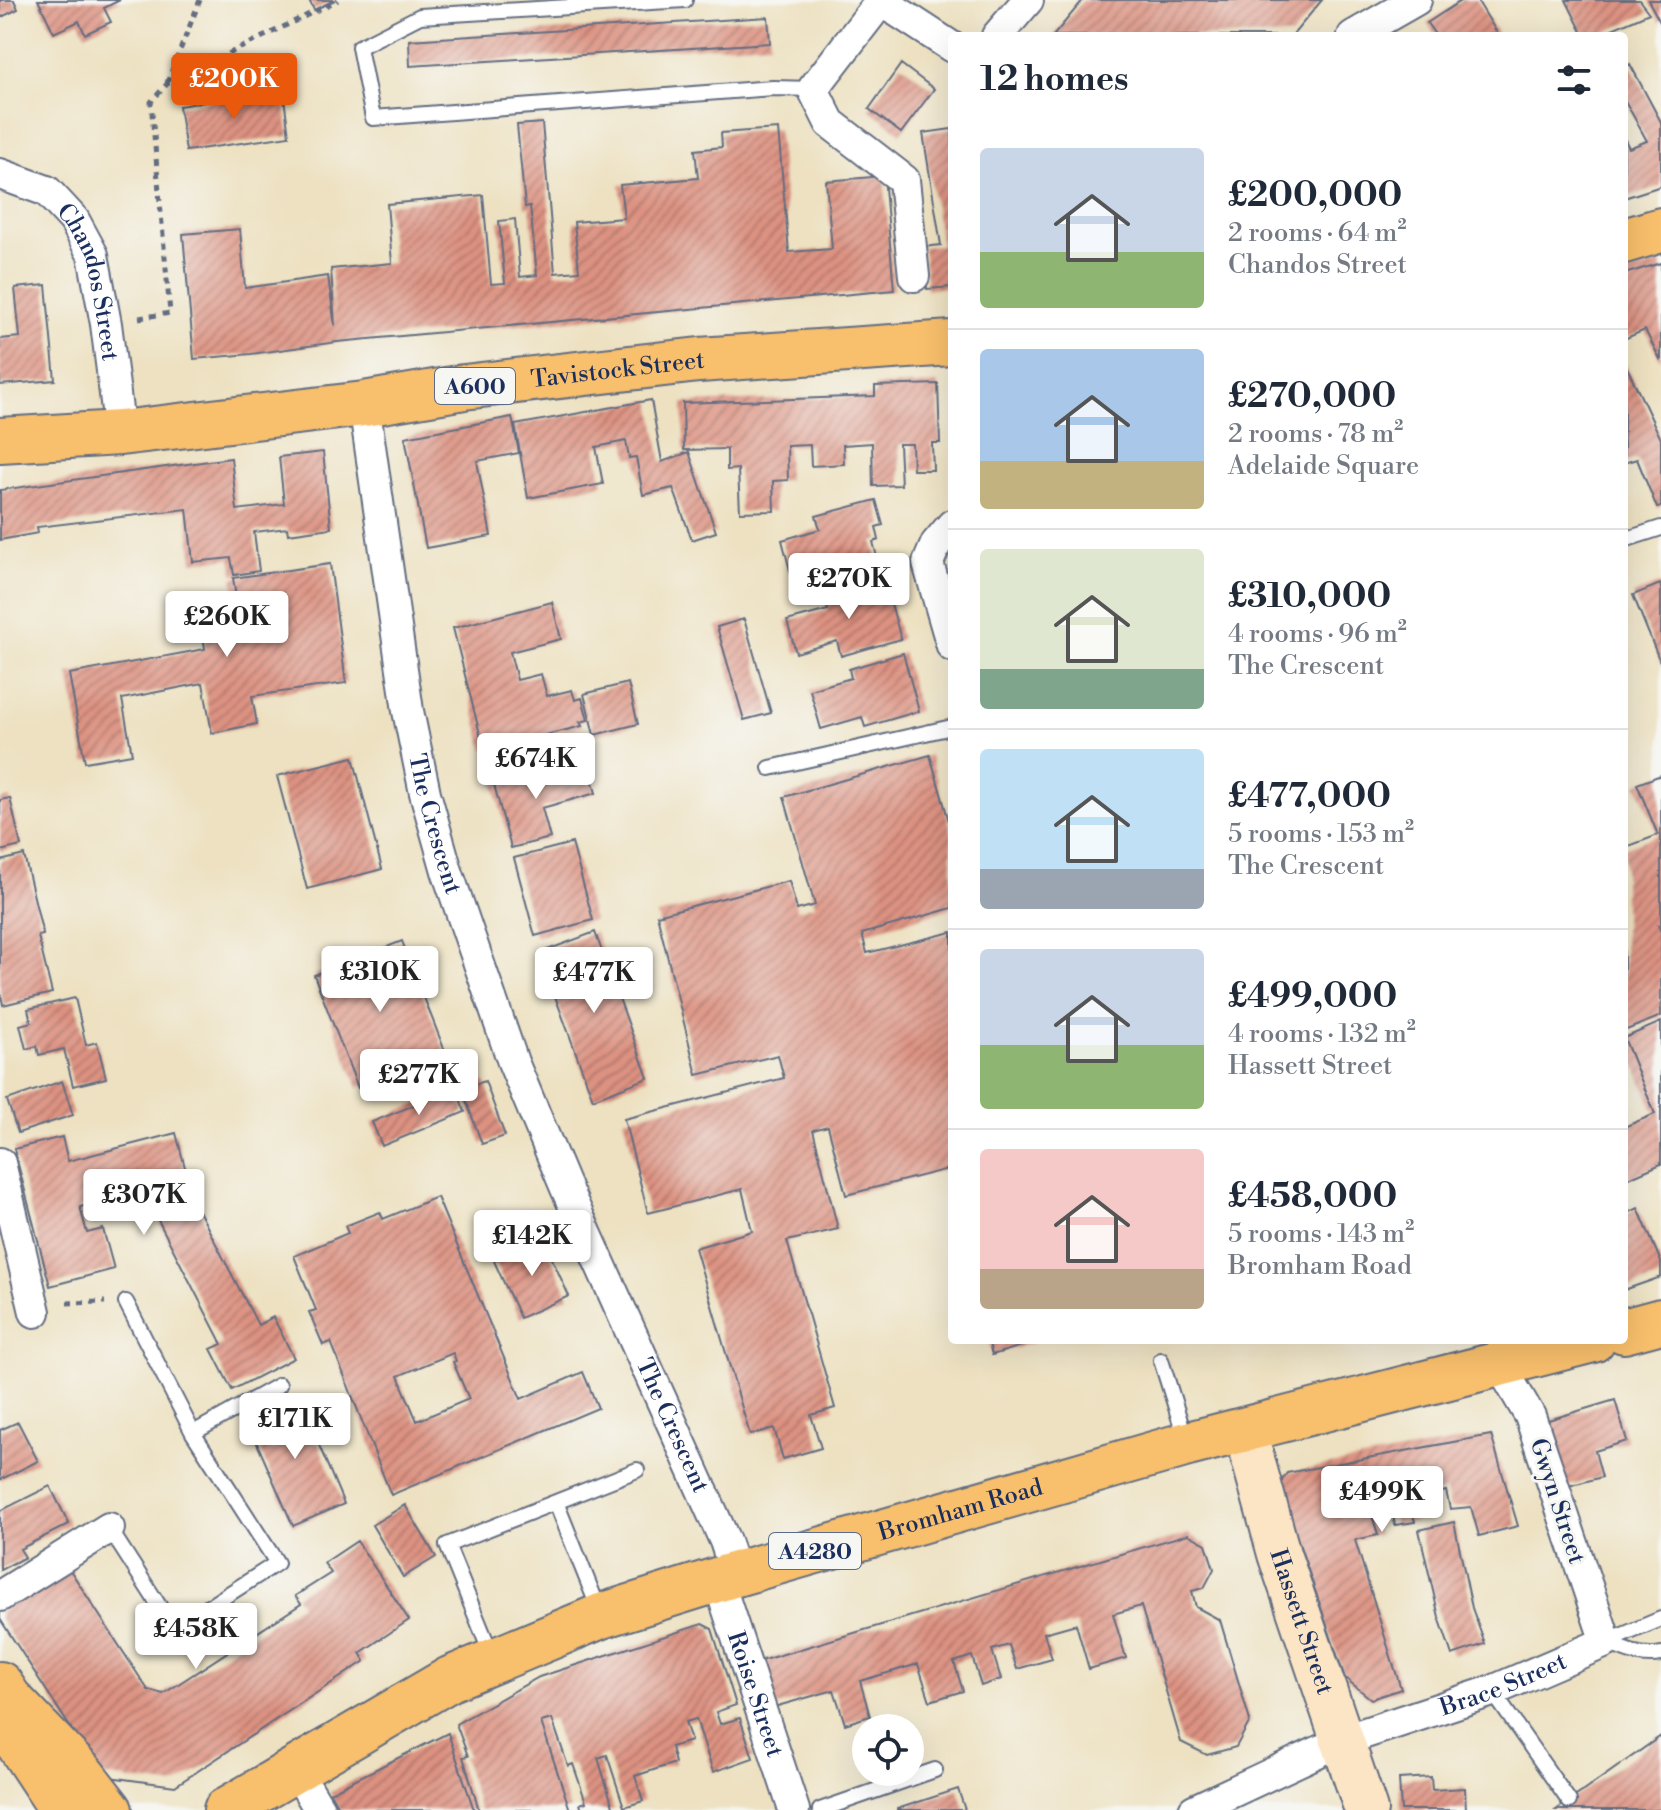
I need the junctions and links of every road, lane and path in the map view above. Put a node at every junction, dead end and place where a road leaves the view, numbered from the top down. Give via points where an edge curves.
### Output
1 (200, 0) edge
2 (338, 0) edge
3 (685, 0) edge
4 (880, 0) edge
5 (1028, 0) edge
6 (1416, 0) edge
7 (1000, 32) edge
8 (1360, 32) edge
9 (948, 44) edge
10 (167, 84) junction
11 (813, 89) junction
12 (0, 174) edge
13 (1661, 230) edge
14 (1628, 240) edge
15 (914, 276) dead end
16 (106, 324) junction
17 (948, 343) edge
18 (364, 404) junction
19 (120, 433) junction
20 (0, 440) edge
21 (1661, 528) edge
22 (948, 530) edge
23 (1628, 539) edge
24 (948, 632) edge
25 (948, 728) edge
26 (770, 768) dead end
27 (0, 1163) edge
28 (126, 1302) joint
29 (35, 1312) joint
30 (1661, 1321) edge
31 (1628, 1330) edge
32 (1548, 1346) edge
33 (1161, 1360) dead end
34 (1500, 1365) junction
35 (279, 1385) dead end
36 (1245, 1430) junction
37 (193, 1433) junction
38 (1188, 1444) junction
39 (637, 1470) dead end
40 (556, 1502) junction
41 (109, 1528) joint
42 (727, 1577) junction
43 (0, 1596) edge
44 (601, 1616) junction
45 (1661, 1619) edge
46 (1606, 1642) junction
47 (1661, 1654) edge
48 (493, 1660) junction
49 (4, 1691) edge
50 (1492, 1691) junction
51 (1341, 1741) junction
52 (295, 1768) junction
53 (935, 1770) dead end
54 (1569, 1801) dead end
55 (62, 1810) edge
56 (110, 1810) edge
57 (226, 1810) edge
58 (320, 1810) edge
59 (794, 1810) edge
60 (820, 1810) edge
61 (1194, 1810) edge
62 (1366, 1810) edge

1 - 10 path
2 - 10 path
3 - 11 lane via 420,16 359,47 373,118
4 - 9 street
4 - 11 street
5 - 7 street
6 - 8 street
10 - 16 path via 151,102 170,313
11 - 15 street via 830,123 904,180
12 - 16 street, Chandos Street via 47,191 74,220 93,255
13 - 14 main road
16 - 19 street, Chandos Street
17 - 18 main road, Tavistock Street / A600 via 699,360
18 - 19 main road, Tavistock Street / A600
18 - 42 street, The Crescent via 408,711 447,871 519,1076 725,1541
19 - 20 main road, Tavistock Street / A600
21 - 23 lane
22 - 24 street via 928,563
25 - 26 lane
27 - 29 street
28 - 29 path via 65,1303
28 - 37 lane
30 - 31 main road
32 - 34 main road, A4280
33 - 38 lane
34 - 36 main road, Bromham Road / A4280
34 - 46 street, Gwyn Street via 1530,1416
35 - 37 lane
36 - 38 main road, Bromham Road / A4280
36 - 51 street, Hassett Street via 1279,1554
37 - 41 lane via 277,1563 174,1629
38 - 42 main road, Bromham Road / A4280
39 - 40 lane
40 - 44 lane
40 - 48 lane via 447,1545
41 - 43 street
42 - 44 main road, Bromham Road / A4280
42 - 59 street, Roise Street
44 - 48 main road, Bromham Road / A4280
45 - 46 lane, Brace Street
46 - 47 lane via 1649,1657
46 - 50 street, Brace Street
48 - 52 main road, Bromham Road / A4280
49 - 55 main road via 17,1742
49 - 56 main road
50 - 51 street, Brace Street
50 - 54 lane
51 - 61 street, Brace Street
51 - 62 street, Hassett Street
52 - 57 main road, Bromham Road / A4280
52 - 58 street
53 - 60 lane

